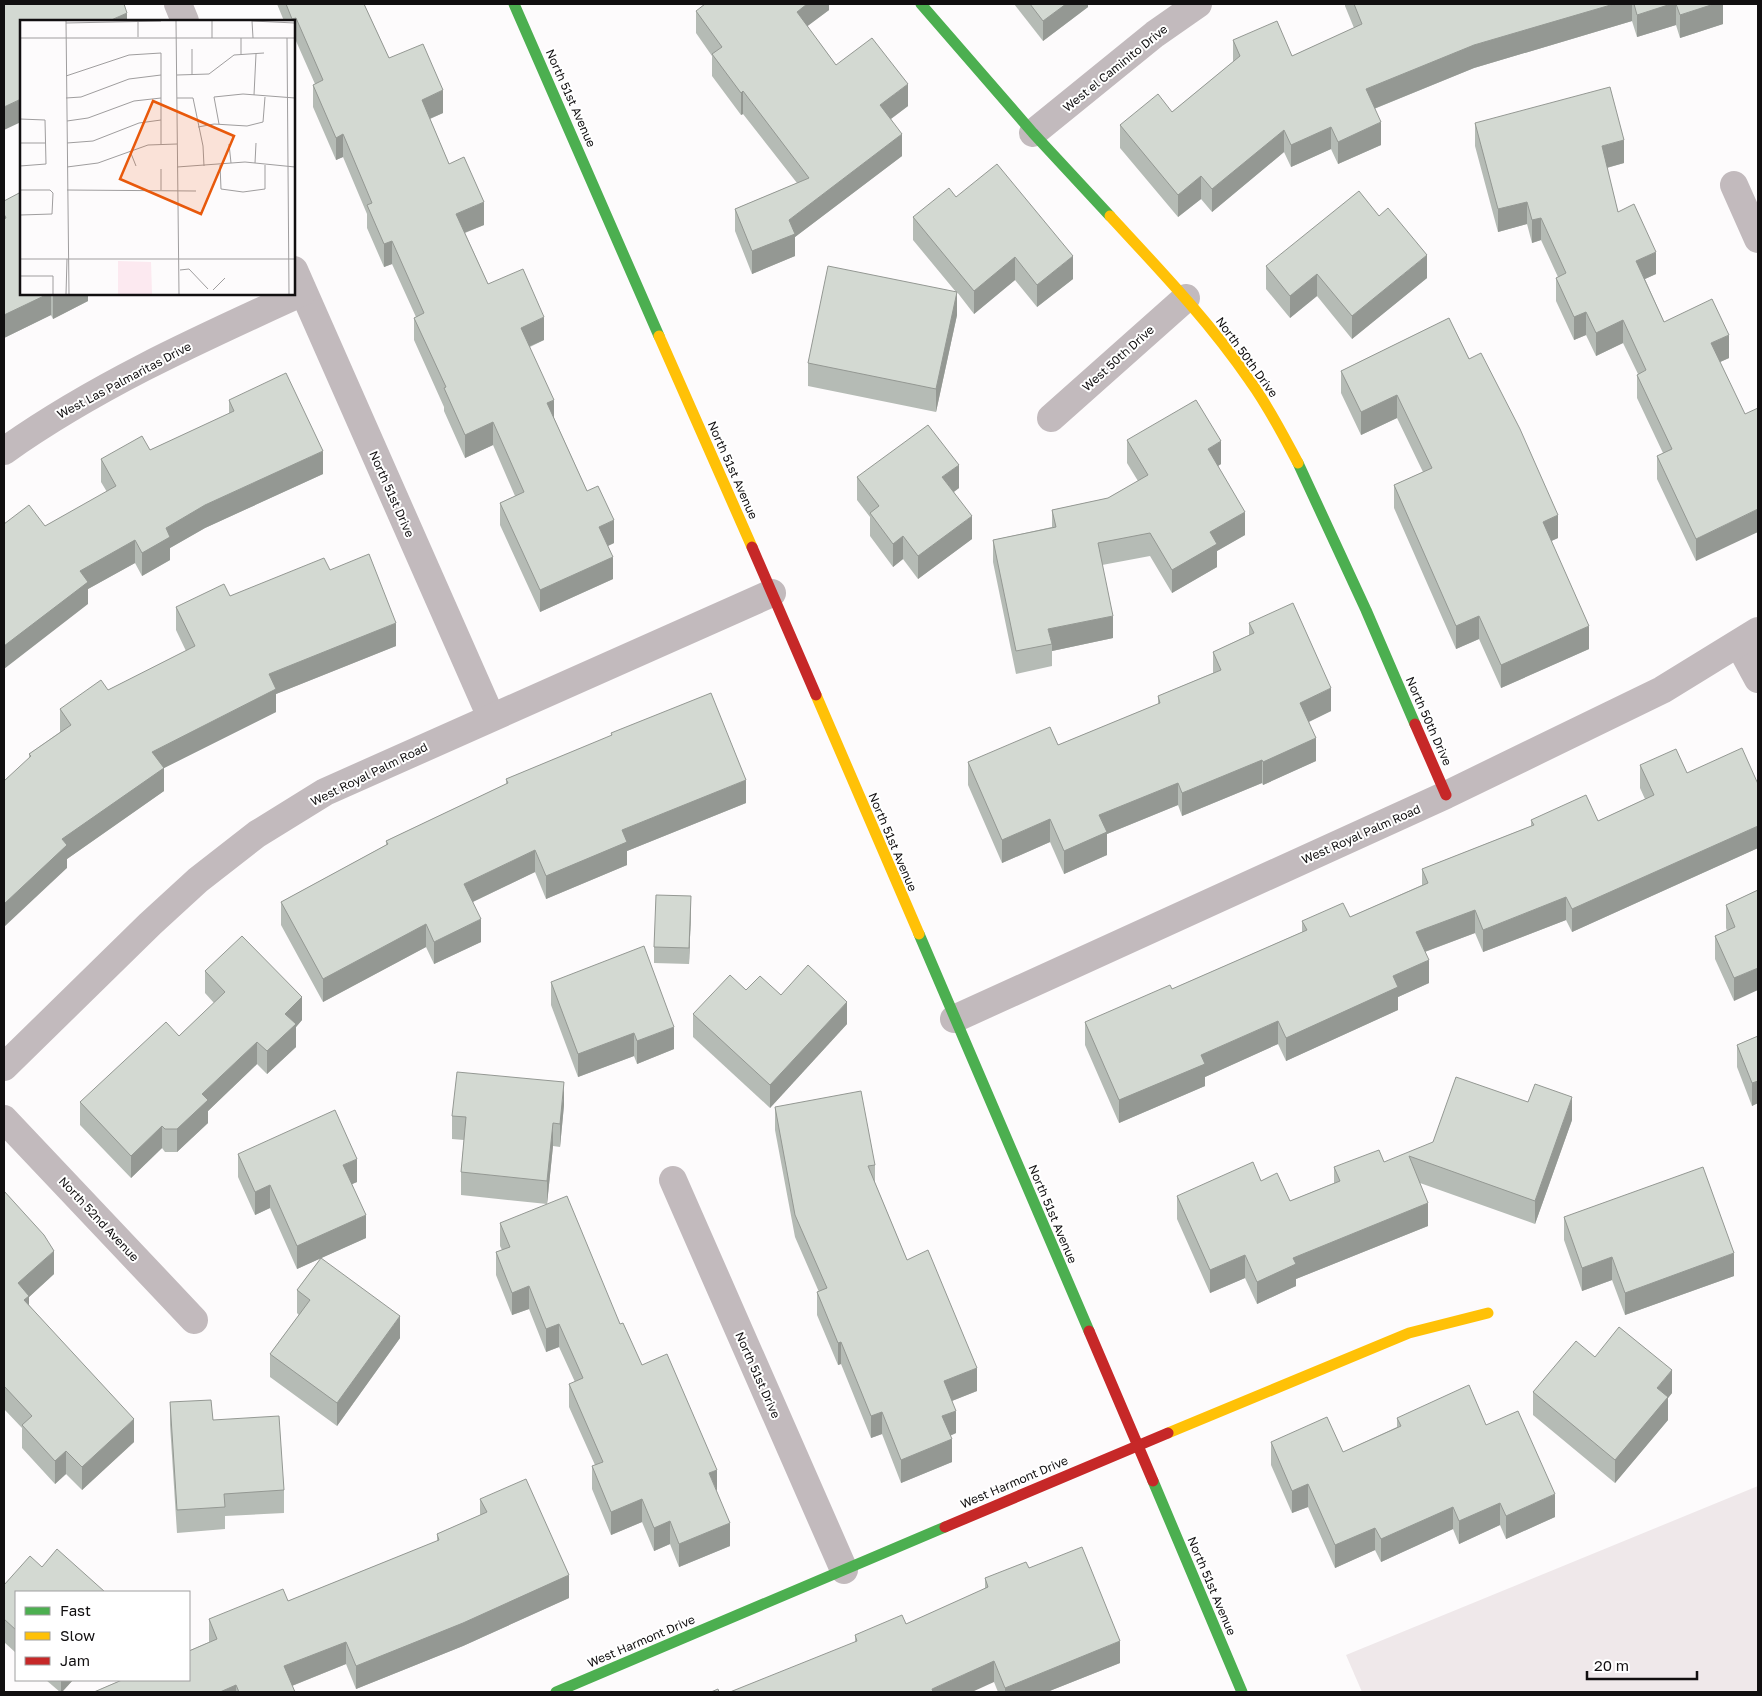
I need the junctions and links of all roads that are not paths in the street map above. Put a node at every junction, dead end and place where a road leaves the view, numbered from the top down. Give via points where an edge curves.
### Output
1 (178, 4) edge
2 (514, 4) edge
3 (921, 4) edge
4 (1198, 4) edge
5 (185, 20) edge
6 (1033, 133) junction
7 (1734, 185) dead end
8 (1758, 239) edge
9 (298, 281) edge
10 (273, 295) edge
11 (1186, 298) junction
12 (1051, 418) dead end
13 (4, 451) edge
14 (772, 593) junction
15 (1749, 637) edge
16 (1758, 679) edge
17 (491, 717) junction
18 (1446, 795) junction
19 (954, 1019) junction
20 (4, 1067) edge
21 (4, 1119) edge
22 (673, 1180) dead end
23 (1488, 1313) dead end
24 (194, 1320) dead end
25 (1138, 1445) junction
26 (844, 1570) junction
27 (556, 1692) edge
28 (1242, 1692) edge

1 - 5 street
2 - 14 street, North 51st Avenue
3 - 6 street, North 50th Drive
4 - 6 street, West el Caminito Drive via 1155,34
6 - 11 street, North 50th Drive
7 - 8 street
9 - 17 street, North 51st Drive
10 - 13 street, West Las Palmaritas Drive via 36,428
11 - 12 street, West 50th Drive
11 - 18 street, North 50th Drive via 1250,380 1278,424 1335,540
14 - 17 street, West Royal Palm Road
14 - 19 street, North 51st Avenue
15 - 16 street
15 - 18 street, West Royal Palm Road via 1662,690
17 - 20 street, West Royal Palm Road via 325,792 257,834 170,905
18 - 19 street, West Royal Palm Road
19 - 25 street, North 51st Avenue
21 - 24 street, North 52nd Avenue
22 - 26 street, North 51st Drive
23 - 25 street, West Harmont Drive via 1409,1333
25 - 26 street, West Harmont Drive
25 - 28 street, North 51st Avenue
26 - 27 street, West Harmont Drive

